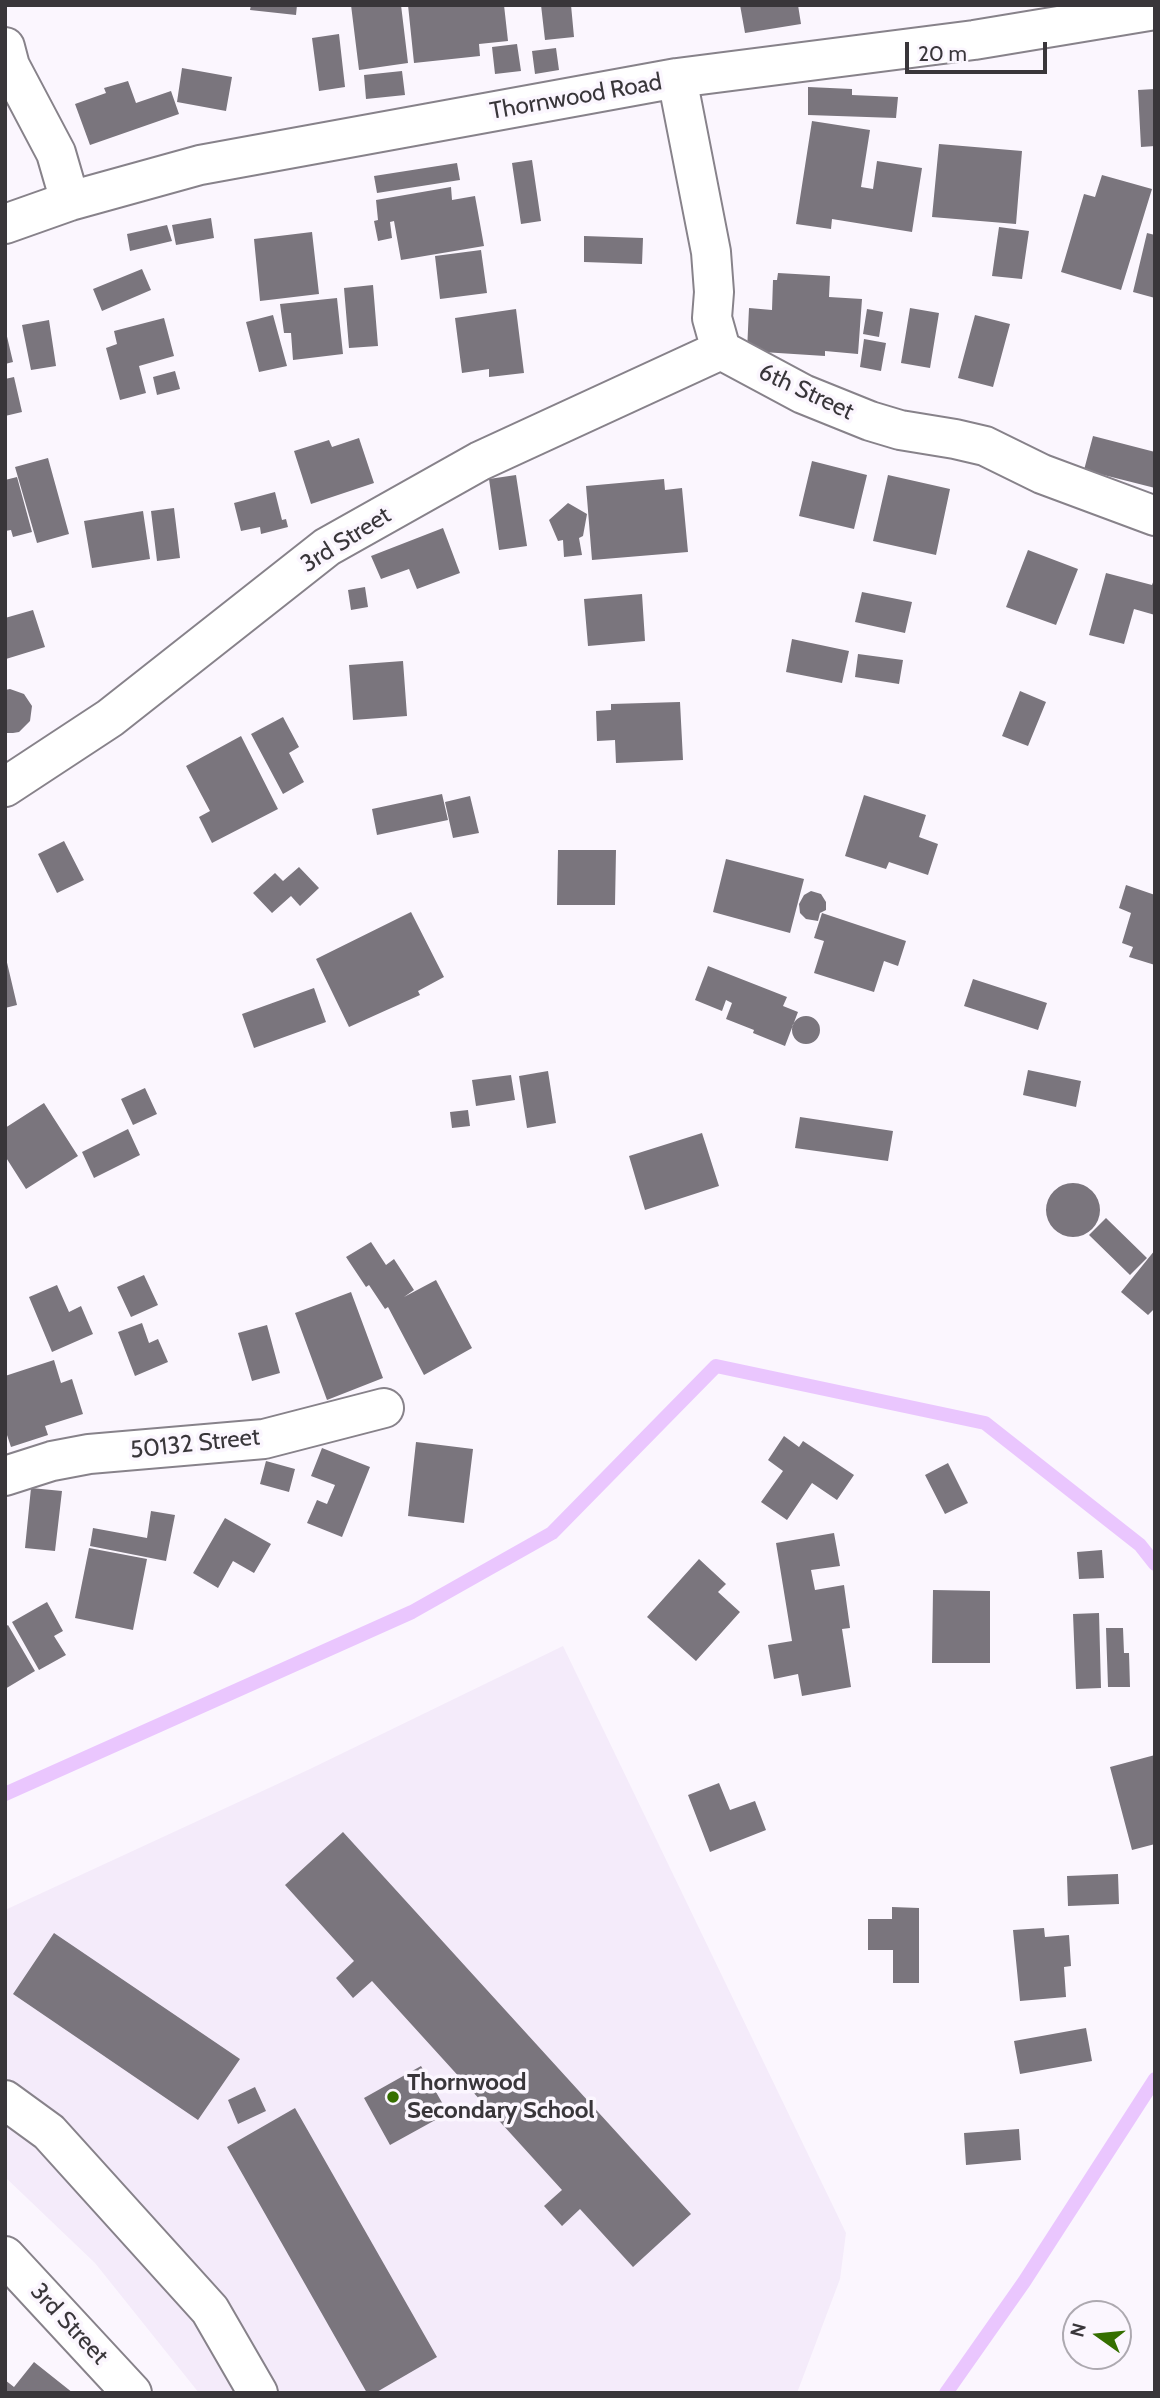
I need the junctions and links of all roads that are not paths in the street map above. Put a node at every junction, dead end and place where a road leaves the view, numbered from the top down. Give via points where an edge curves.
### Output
1 (1155, 10) edge
2 (5, 47) edge
3 (677, 78) junction
4 (70, 201) junction
5 (5, 224) edge
6 (721, 350) junction
7 (1155, 516) edge
8 (5, 787) edge
9 (384, 1408) dead end
10 (5, 1476) edge
11 (5, 2100) edge
12 (5, 2256) edge
13 (132, 2393) edge
14 (258, 2393) edge

1 - 3 street, Thornwood Road via 974,40
2 - 4 street via 10,66 56,153
3 - 4 street, Thornwood Road via 200,165
3 - 6 street via 711,252 712,318
4 - 5 street, Thornwood Road
6 - 7 street, 6th Street via 803,394 870,421 985,446 1042,474
6 - 8 street, 3rd Street via 480,461 327,547 110,718
9 - 10 street, 50132 Street via 264,1439 89,1454
11 - 14 street via 49,2132 210,2310
12 - 13 street, 3rd Street

